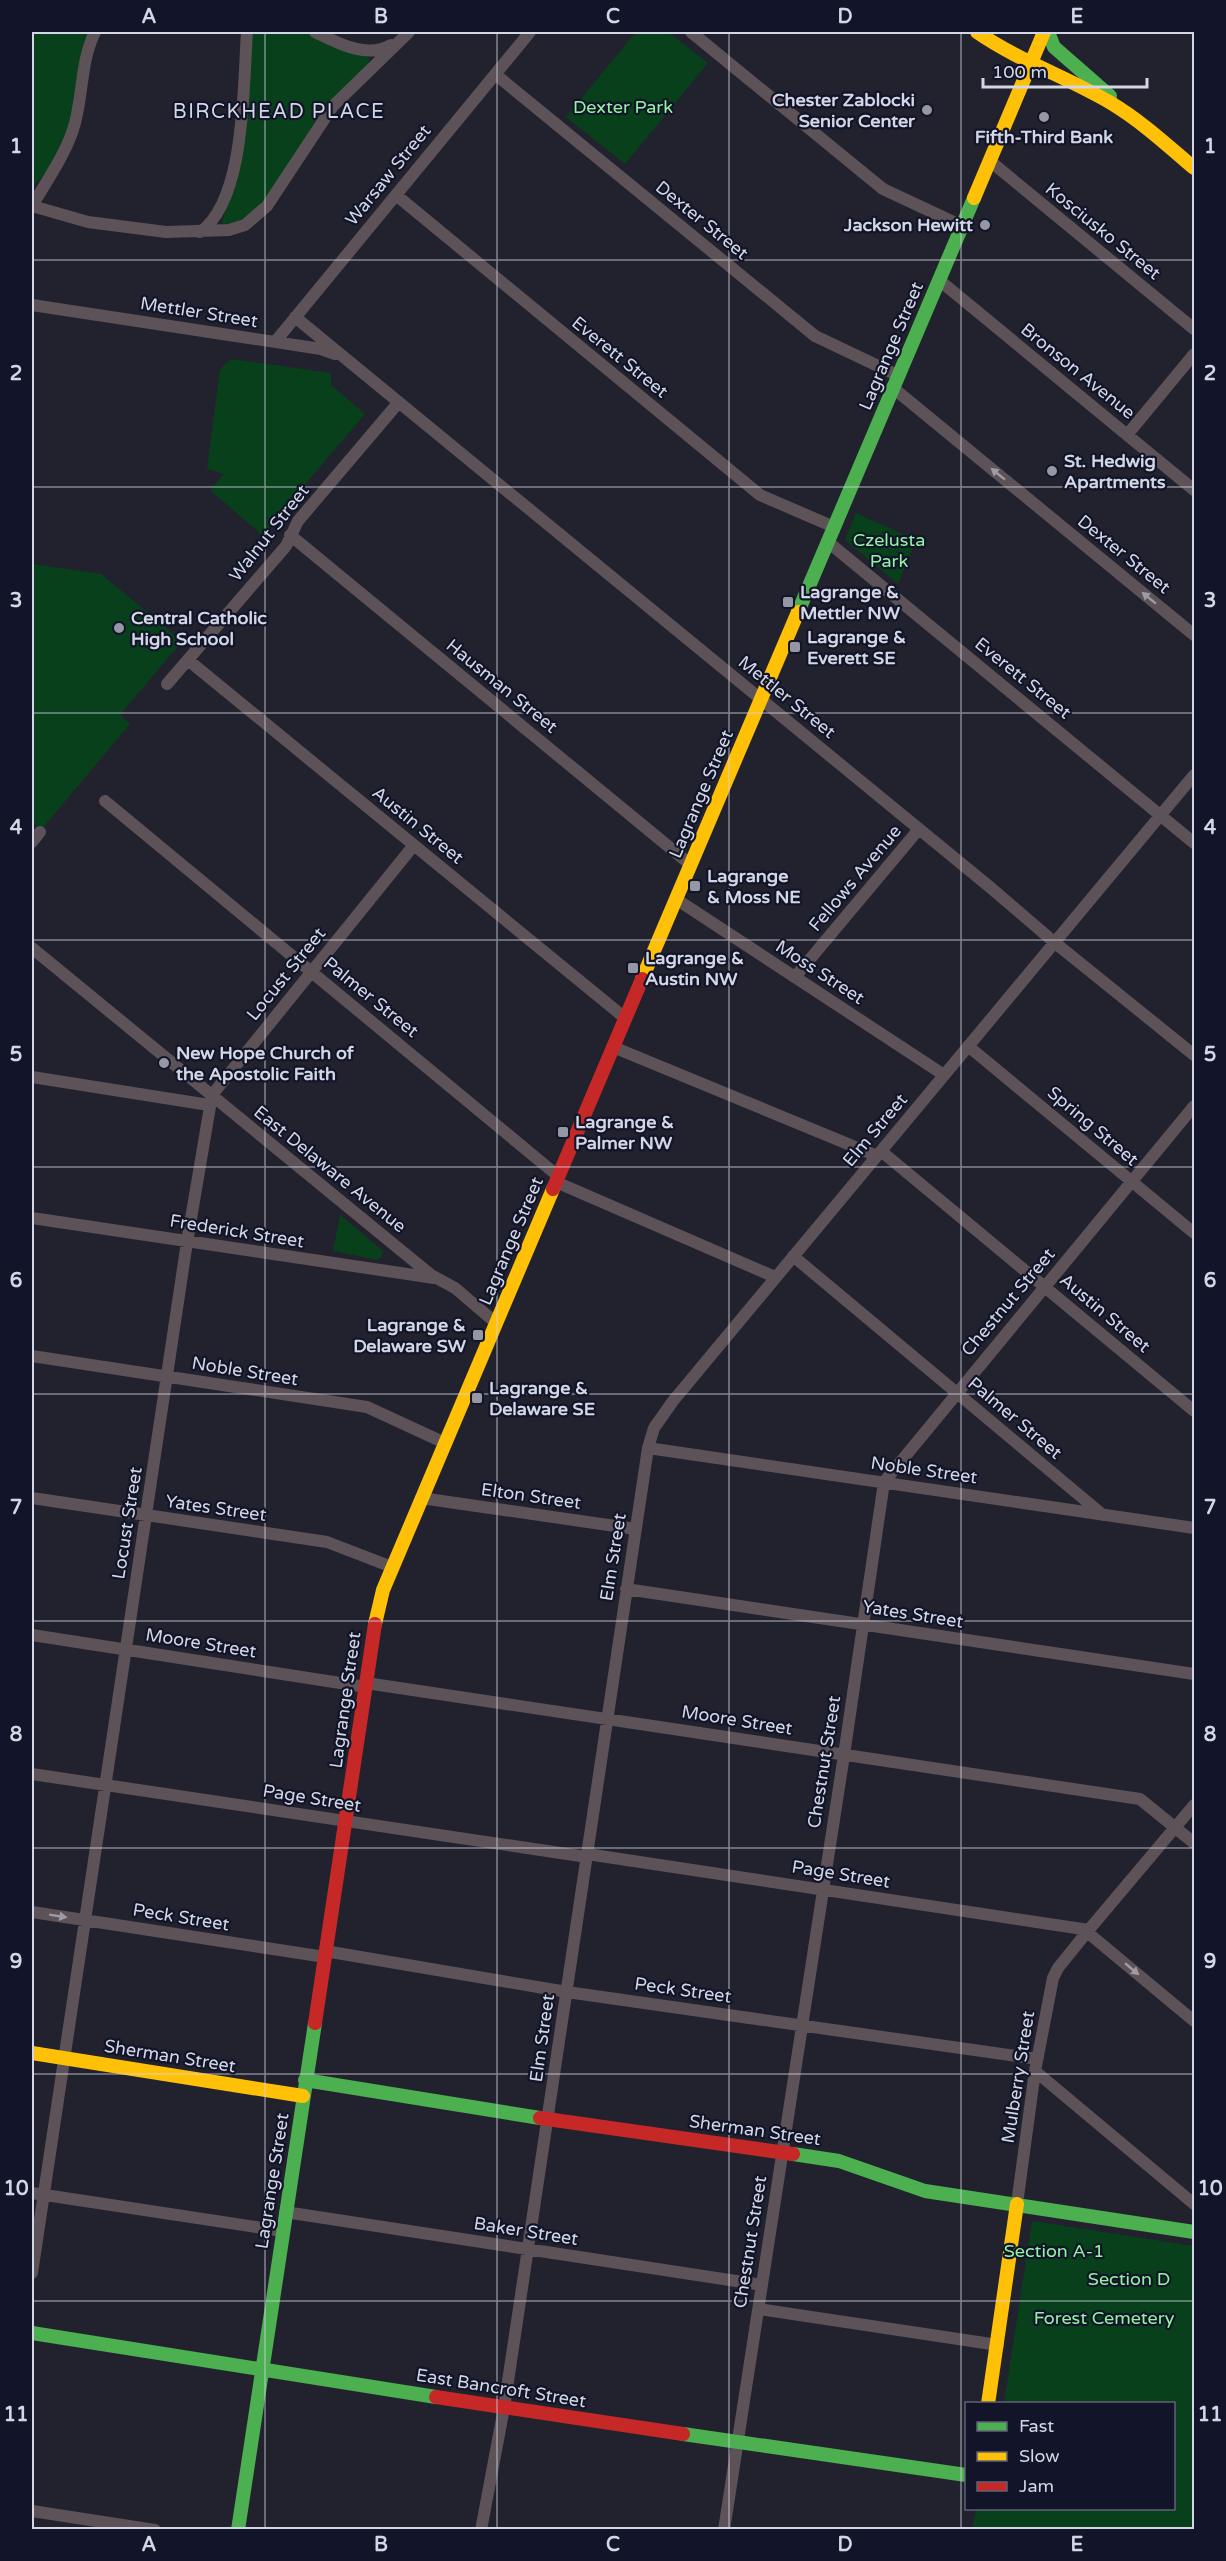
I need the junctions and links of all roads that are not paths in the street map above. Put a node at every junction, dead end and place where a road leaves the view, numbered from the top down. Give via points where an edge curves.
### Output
1 (95, 32) edge
2 (247, 32) edge
3 (315, 32) edge
4 (530, 32) edge
5 (691, 32) edge
6 (977, 32) edge
7 (1046, 32) edge
8 (406, 35) edge
9 (1031, 63) junction
10 (495, 74) junction
11 (1151, 132) junction
12 (990, 161) junction
13 (1194, 168) edge
14 (396, 195) junction
15 (32, 206) edge
16 (962, 226) junction
17 (200, 232) junction
18 (939, 280) junction
19 (32, 305) edge
20 (295, 317) junction
21 (1194, 329) edge
22 (274, 342) junction
23 (1194, 354) edge
24 (356, 367) junction
25 (895, 381) junction
26 (399, 402) junction
27 (1127, 435) junction
28 (1194, 490) edge
29 (834, 527) junction
30 (290, 535) junction
31 (828, 542) junction
32 (1194, 635) edge
33 (189, 660) junction
34 (167, 684) dead end
35 (761, 699) junction
36 (1194, 775) edge
37 (105, 801) dead end
38 (1160, 816) junction
39 (919, 829) junction
40 (1194, 843) edge
41 (414, 845) junction
42 (691, 865) junction
43 (676, 899) junction
44 (1054, 942) junction
45 (32, 948) edge
46 (311, 972) junction
47 (795, 977) junction
48 (625, 1018) junction
49 (969, 1046) junction
50 (613, 1047) junction
51 (1194, 1055) edge
52 (944, 1075) junction
53 (32, 1077) edge
54 (211, 1100) junction
55 (1194, 1106) edge
56 (879, 1153) junction
57 (557, 1179) junction
58 (1132, 1182) junction
59 (32, 1218) edge
60 (1194, 1233) edge
61 (188, 1242) junction
62 (793, 1256) junction
63 (775, 1277) junction
64 (438, 1279) junction
65 (1045, 1287) junction
66 (496, 1323) junction
67 (32, 1356) edge
68 (168, 1377) junction
69 (956, 1393) junction
70 (1194, 1411) edge
71 (445, 1443) junction
72 (648, 1448) junction
73 (884, 1482) junction
74 (32, 1498) edge
75 (421, 1498) junction
76 (1103, 1515) junction
77 (146, 1516) junction
78 (1194, 1528) edge
79 (636, 1529) junction
80 (392, 1567) junction
81 (626, 1589) junction
82 (863, 1624) junction
83 (32, 1635) edge
84 (126, 1649) junction
85 (1194, 1674) edge
86 (366, 1685) junction
87 (607, 1719) junction
88 (844, 1755) junction
89 (32, 1774) edge
90 (105, 1785) junction
91 (1194, 1805) edge
92 (345, 1821) junction
93 (1176, 1827) junction
94 (1194, 1843) edge
95 (587, 1856) junction
96 (823, 1890) junction
97 (32, 1912) edge
98 (85, 1920) junction
99 (1088, 1931) junction
100 (325, 1954) junction
101 (567, 1992) junction
102 (1194, 2021) edge
103 (801, 2026) junction
104 (32, 2053) edge
105 (64, 2057) junction
106 (1036, 2065) junction
107 (305, 2080) junction
108 (303, 2096) junction
109 (549, 2119) junction
110 (783, 2152) junction
111 (37, 2194) edge
112 (1017, 2204) junction
113 (1194, 2204) edge
114 (285, 2212) junction
115 (282, 2231) junction
116 (1194, 2232) edge
117 (528, 2249) junction
118 (32, 2274) edge
119 (762, 2285) junction
120 (759, 2309) junction
121 (32, 2333) edge
122 (998, 2345) junction
123 (261, 2368) junction
124 (987, 2402) edge
125 (504, 2408) junction
126 (739, 2441) junction
127 (965, 2475) edge
128 (32, 2511) edge
129 (155, 2529) edge
130 (238, 2529) edge
131 (481, 2529) edge
132 (724, 2529) edge

1 - 15 street via 86,56 75,126
2 - 17 street via 233,175 220,211
3 - 8 street via 368,51 385,48
4 - 10 street, Warsaw Street
5 - 16 street via 883,189
6 - 9 street
7 - 9 street, Lagrange Street
7 - 11 street via 1054,47
8 - 17 street via 333,106 260,213 236,228
9 - 11 street via 1111,103
9 - 12 street, Lagrange Street
10 - 14 street, Warsaw Street
10 - 25 street, Dexter Street via 814,336
11 - 13 street
12 - 16 street, Lagrange Street
12 - 21 street, Kosciusko Street
14 - 20 street, Warsaw Street
14 - 29 street, Everett Street via 760,495
15 - 17 street via 110,226
16 - 18 street, Lagrange Street
18 - 25 street, Lagrange Street
18 - 27 street, Bronson Avenue
19 - 22 street, Mettler Street
20 - 22 street, Warsaw Street
20 - 24 street, Mettler Street
22 - 24 street, Mettler Street via 321,349
23 - 27 street
24 - 26 street, Mettler Street
25 - 29 street, Lagrange Street
32 -> 25 street, Dexter Street
26 - 30 street, Walnut Street
26 - 35 street, Mettler Street
27 - 28 street, Bronson Avenue
29 - 31 street, Lagrange Street
30 - 33 street, Walnut Street via 286,546
30 - 42 street, Hausman Street
31 - 35 street, Lagrange Street
31 - 38 street, Everett Street
33 - 34 street, Walnut Street
33 - 41 street, Austin Street
35 - 39 street, Mettler Street
35 - 42 street, Lagrange Street
36 - 38 street, Elm Street
37 - 46 street, Palmer Street
38 - 40 street, Everett Street
38 - 44 street, Elm Street
39 - 44 street, Mettler Street
39 - 47 street, Fellows Avenue
41 - 46 street, Locust Street
41 - 48 street, Austin Street
42 - 43 street, Lagrange Street
43 - 47 street, Moss Street
43 - 48 street, Lagrange Street
44 - 49 street, Elm Street
44 - 51 street, Mettler Street
45 - 54 street, East Delaware Avenue
46 - 54 street, Locust Street
46 - 57 street, Palmer Street
47 - 52 street, Moss Street
48 - 50 street, Lagrange Street
49 - 52 street, Elm Street
49 - 58 street, Spring Street
50 - 56 street, Austin Street
50 - 57 street, Lagrange Street
52 - 56 street, Elm Street
53 - 54 street
54 - 61 street, Locust Street
54 - 64 street, East Delaware Avenue
55 - 58 street, Chestnut Street
56 - 62 street, Elm Street
56 - 65 street, Austin Street
57 - 63 street, Palmer Street
57 - 66 street, Lagrange Street
58 - 60 street, Spring Street
58 - 65 street, Chestnut Street
59 - 61 street, Frederick Street
61 - 64 street, Frederick Street
61 - 68 street, Locust Street
62 - 63 street, Elm Street
62 - 69 street, Palmer Street
63 - 72 street, Elm Street via 673,1401 654,1428
64 - 66 street, East Delaware Avenue via 455,1288
65 - 69 street, Chestnut Street
65 - 70 street, Austin Street
66 - 71 street, Lagrange Street
67 - 68 street, Noble Street
68 - 71 street, Noble Street via 367,1407
68 - 77 street, Locust Street
69 - 73 street, Chestnut Street
69 - 76 street, Palmer Street
71 - 75 street, Lagrange Street
72 - 73 street, Noble Street
72 - 79 street, Elm Street
73 - 76 street, Noble Street
73 - 82 street, Chestnut Street
74 - 77 street, Yates Street
75 - 79 street, Elton Street
75 - 80 street, Lagrange Street
76 - 78 street, Noble Street
77 - 80 street, Yates Street via 327,1542
77 - 84 street, Locust Street
79 - 81 street, Elm Street
80 - 86 street, Lagrange Street via 376,1612
81 - 82 street, Yates Street
81 - 87 street, Elm Street
82 - 85 street, Yates Street
82 - 88 street, Chestnut Street
83 - 84 street, Moore Street
84 - 86 street, Moore Street
84 - 90 street, Locust Street
86 - 87 street, Moore Street
86 - 92 street, Lagrange Street
87 - 88 street, Moore Street
87 - 95 street, Elm Street
88 - 93 street, Moore Street via 1140,1799
88 - 96 street, Chestnut Street
89 - 90 street, Page Street
90 - 92 street, Page Street
90 - 98 street, Locust Street
91 - 93 street, Mulberry Street
92 - 95 street, Page Street
92 - 100 street, Lagrange Street
93 - 94 street, Moore Street
93 - 99 street, Mulberry Street
95 - 96 street, Page Street
95 - 101 street, Elm Street
96 - 99 street, Page Street
96 - 103 street, Chestnut Street
97 -> 98 street, Peck Street
98 - 100 street, Peck Street
98 - 105 street, Locust Street
99 -> 102 street
99 - 106 street, Mulberry Street via 1053,1978
100 - 101 street, Peck Street
100 - 107 street, Lagrange Street
101 - 103 street, Peck Street
101 - 109 street, Elm Street
103 - 106 street, Peck Street
103 - 110 street, Chestnut Street
104 - 105 street, Sherman Street
105 - 108 street, Sherman Street
105 - 111 street, Locust Street
106 - 112 street, Mulberry Street
106 - 113 street
107 - 108 street, Lagrange Street
107 - 109 street, Sherman Street
108 - 114 street, Lagrange Street
109 - 110 street, Sherman Street
109 - 117 street, Elm Street
110 - 112 street, Sherman Street via 839,2161 925,2191
110 - 119 street, Chestnut Street
111 - 115 street
111 - 118 street, Locust Street
112 - 116 street, Sherman Street
112 - 122 street, Mulberry Street
114 - 115 street, Lagrange Street
114 - 117 street, Baker Street
115 - 123 street, Lagrange Street
117 - 119 street, Baker Street
117 - 125 street, Elm Street
119 - 120 street, Chestnut Street
120 - 122 street
120 - 126 street, Chestnut Street
121 - 123 street, East Bancroft Street
122 - 124 street, Mulberry Street
123 - 125 street, East Bancroft Street
123 - 130 street, Lagrange Street
125 - 126 street, East Bancroft Street
125 - 131 street, Elm Street
126 - 127 street, East Bancroft Street
126 - 132 street, Chestnut Street
128 - 129 street

